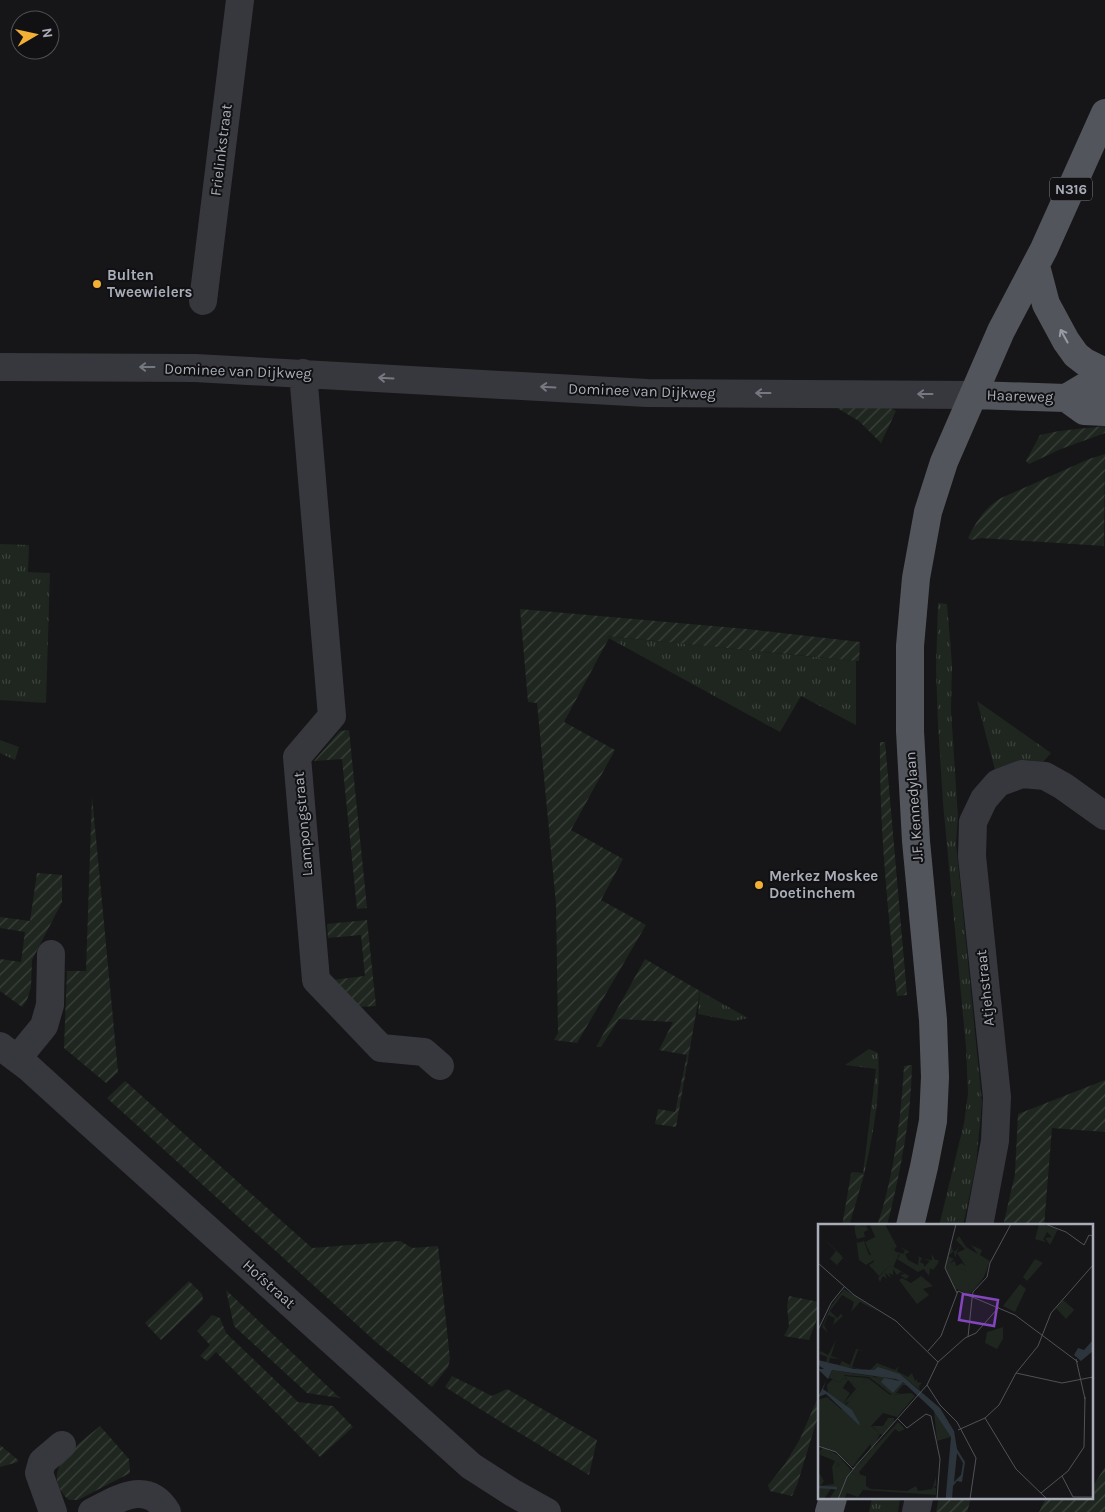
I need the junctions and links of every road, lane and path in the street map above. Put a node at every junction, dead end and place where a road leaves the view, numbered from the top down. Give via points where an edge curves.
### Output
1 (240, 0) edge
2 (1105, 113) edge
3 (1036, 266) junction
4 (203, 301) dead end
5 (0, 367) edge
6 (1105, 372) edge
7 (303, 373) junction
8 (1105, 388) edge
9 (974, 395) junction
10 (1066, 398) junction
11 (1105, 412) edge
12 (1105, 816) edge
13 (51, 954) dead end
14 (8, 1052) edge
15 (440, 1066) dead end
16 (910, 1224) edge
17 (979, 1224) edge
18 (62, 1445) dead end
19 (53, 1512) edge
20 (92, 1512) edge
21 (167, 1512) edge
22 (547, 1512) edge

1 - 4 street, Frielinkstraat
2 - 3 main road, N316
6 -> 3 main road via 1076,355 1066,341 1046,304
3 - 9 main road, N316 via 1001,331
7 -> 5 street, Dominee van Dijkweg via 195,368
9 -> 7 street, Dominee van Dijkweg via 648,393
7 - 15 street, Lampongstraat via 332,716 297,757 316,980 381,1048 424,1052
8 - 10 main road, Haareweg via 1086,386
9 - 10 main road, Haareweg
9 - 16 main road, J.F. Kennedylaan via 944,462 928,512 916,578 911,636 910,740 935,1076 933,1121
10 - 11 main road, Haareweg via 1084,411
12 - 17 street, Atjehstraat via 1045,776 1022,774 998,783 984,799 973,822 972,856 997,1097 995,1141
13 - 14 street via 50,1004 44,1026
14 - 22 street, Hofstraat via 471,1466
18 - 19 street via 42,1462 39,1473
20 - 21 street via 134,1493 150,1496

